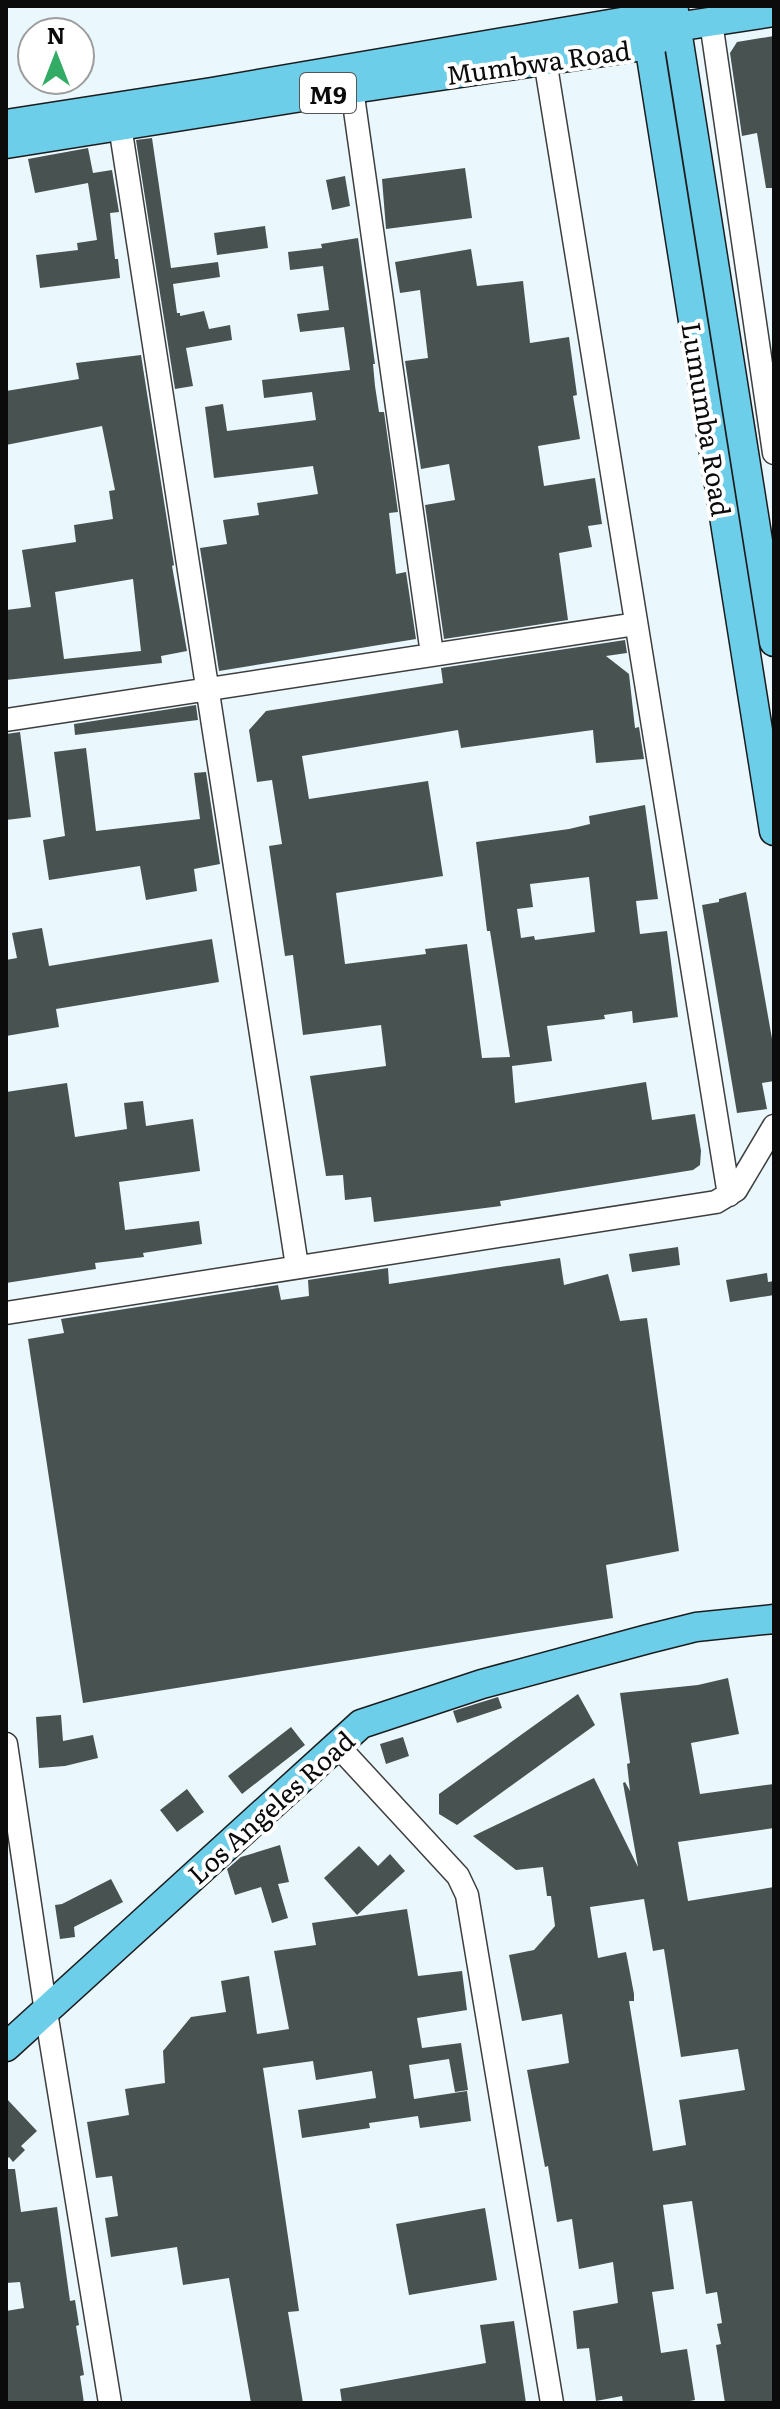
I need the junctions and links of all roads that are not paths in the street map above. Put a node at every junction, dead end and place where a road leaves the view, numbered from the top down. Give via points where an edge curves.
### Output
1 (774, 12) edge
2 (675, 16) edge
3 (711, 22) junction
4 (646, 23) edge
5 (545, 60) junction
6 (352, 89) junction
7 (118, 116) junction
8 (6, 124) edge
9 (6, 144) edge
10 (774, 453) edge
11 (771, 602) edge
12 (636, 624) junction
13 (774, 642) edge
14 (432, 654) junction
15 (208, 688) junction
16 (6, 720) edge
17 (774, 831) edge
18 (774, 1126) edge
19 (729, 1195) junction
20 (297, 1266) junction
21 (6, 1313) edge
22 (774, 1619) edge
23 (6, 1744) edge
24 (337, 1745) junction
25 (46, 2012) junction
26 (6, 2047) edge
27 (110, 2403) edge
28 (552, 2403) edge

1 - 3 main road
2 - 3 main road
2 - 4 main road, Mumbwa Road / M9
2 - 11 main road, Lumumba Road
3 - 10 street
4 - 5 main road, Mumbwa Road / M9
4 - 7 main road, Mumbwa Road / M9
4 - 17 main road, Lumumba Road
5 - 6 main road, Mumbwa Road / M9
5 - 12 street
6 - 7 main road, Mumbwa Road / M9
6 - 14 street
7 - 8 main road, Mumbwa Road / M9
7 - 9 main road, Mumbwa Road / M9
7 - 15 street
11 - 13 main road, Lumumba Road
12 - 14 street
12 - 19 street
14 - 15 street
15 - 16 street
15 - 20 street
18 - 19 street
19 - 20 street via 716,1202
20 - 21 street
22 - 24 main road, Los Angeles Road via 696,1627 482,1684 370,1719
23 - 25 street
24 - 25 main road, Los Angeles Road
24 - 28 street via 458,1876 467,1895
25 - 26 main road, Los Angeles Road
25 - 27 street

